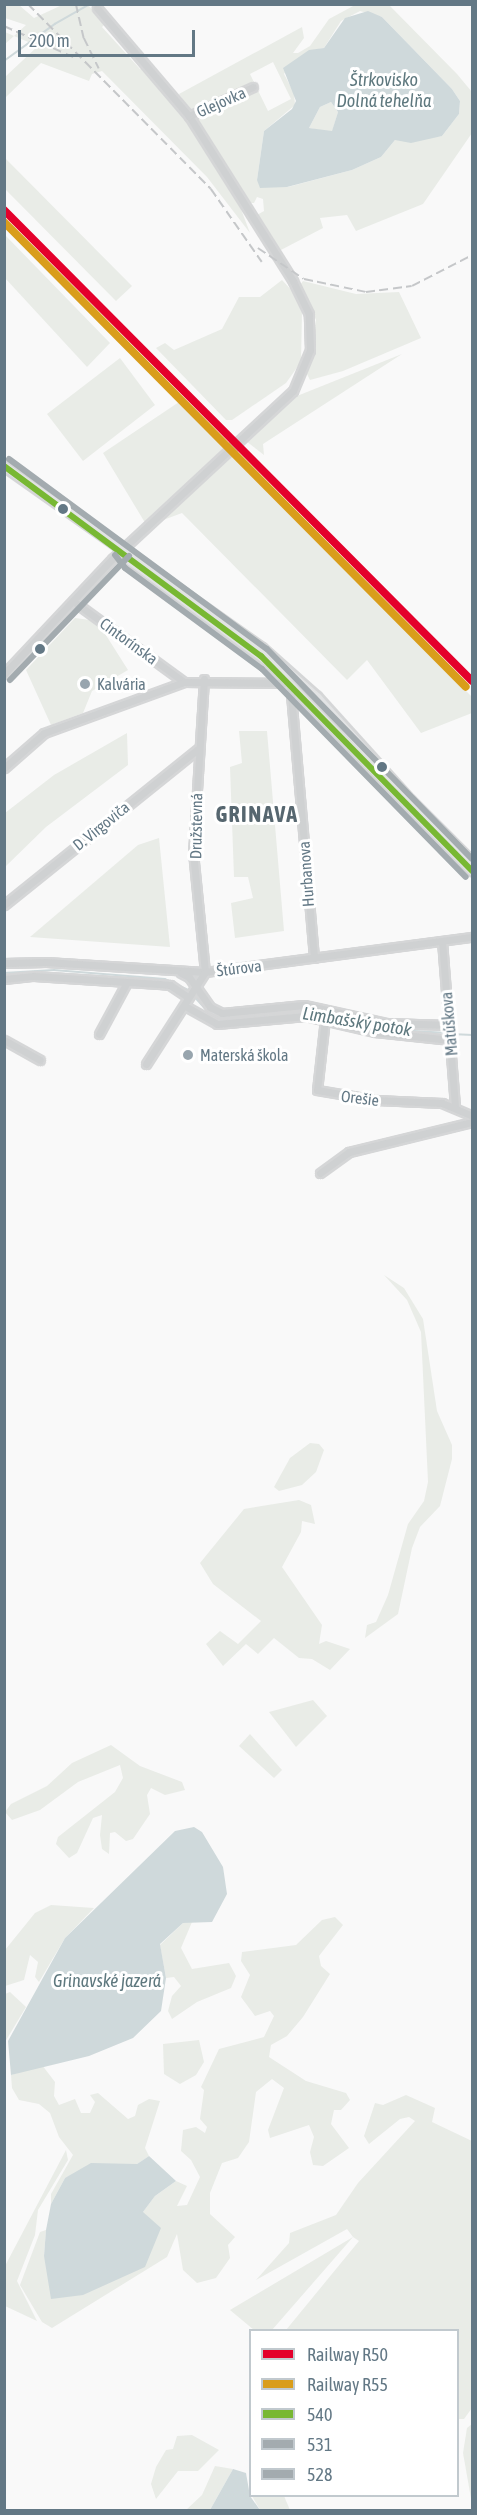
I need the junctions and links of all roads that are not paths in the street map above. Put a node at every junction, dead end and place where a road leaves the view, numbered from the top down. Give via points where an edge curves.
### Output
1 (97, 8) dead end
2 (253, 87) dead end
3 (189, 116) junction
4 (4, 466) edge
5 (123, 550) junction
6 (73, 601) junction
7 (4, 674) edge
8 (204, 679) junction
9 (184, 682) junction
10 (290, 683) junction
11 (199, 748) junction
12 (4, 768) edge
13 (472, 862) edge
14 (472, 871) edge
15 (4, 905) edge
16 (472, 937) edge
17 (442, 941) junction
18 (314, 958) junction
19 (4, 963) edge
20 (176, 971) junction
21 (205, 972) junction
22 (4, 979) edge
23 (127, 982) junction
24 (195, 985) junction
25 (188, 998) junction
26 (185, 1006) junction
27 (325, 1019) junction
28 (450, 1027) junction
29 (99, 1034) dead end
30 (451, 1039) junction
31 (4, 1040) edge
32 (40, 1060) dead end
33 (146, 1064) dead end
34 (455, 1107) junction
35 (472, 1116) edge
36 (472, 1122) edge
37 (320, 1173) dead end

1 - 3 street
2 - 3 street, Glejovka
3 - 5 street via 293,280 309,314 310,350 293,390
4 - 5 main road
5 - 6 street
5 - 10 main road via 130,561 254,650
5 - 13 main road via 241,630 308,689
6 - 7 street
6 - 9 street, Cintorínska
8 - 9 street, Cintorínska
8 - 10 street, Cintorínska
8 - 11 street, Družstevná
9 - 12 street, Cintorínska via 44,733
10 - 14 main road
10 - 18 street, Hurbanova
11 - 15 street, D. Virgoviča
11 - 21 street, Družstevná via 193,852
16 - 17 street, Štúrova
17 - 18 street, Štúrova
17 - 28 street, Matúškova
18 - 21 street, Štúrova
19 - 20 street, Štúrova
20 - 21 street, Štúrova
20 - 24 street
21 - 24 street
22 - 23 street via 34,976
23 - 25 street via 170,985
23 - 29 street
24 - 25 street
24 - 28 street via 210,1006 222,1013 304,1005 386,1023
25 - 26 street
26 - 27 street via 217,1024 288,1016
26 - 33 street
27 - 30 street via 375,1032
27 - 34 street, Orešie via 317,1090
28 - 30 street, Matúškova
30 - 34 street, Matúškova
31 - 32 street
34 - 35 street, Orešie
36 - 37 street via 349,1152

